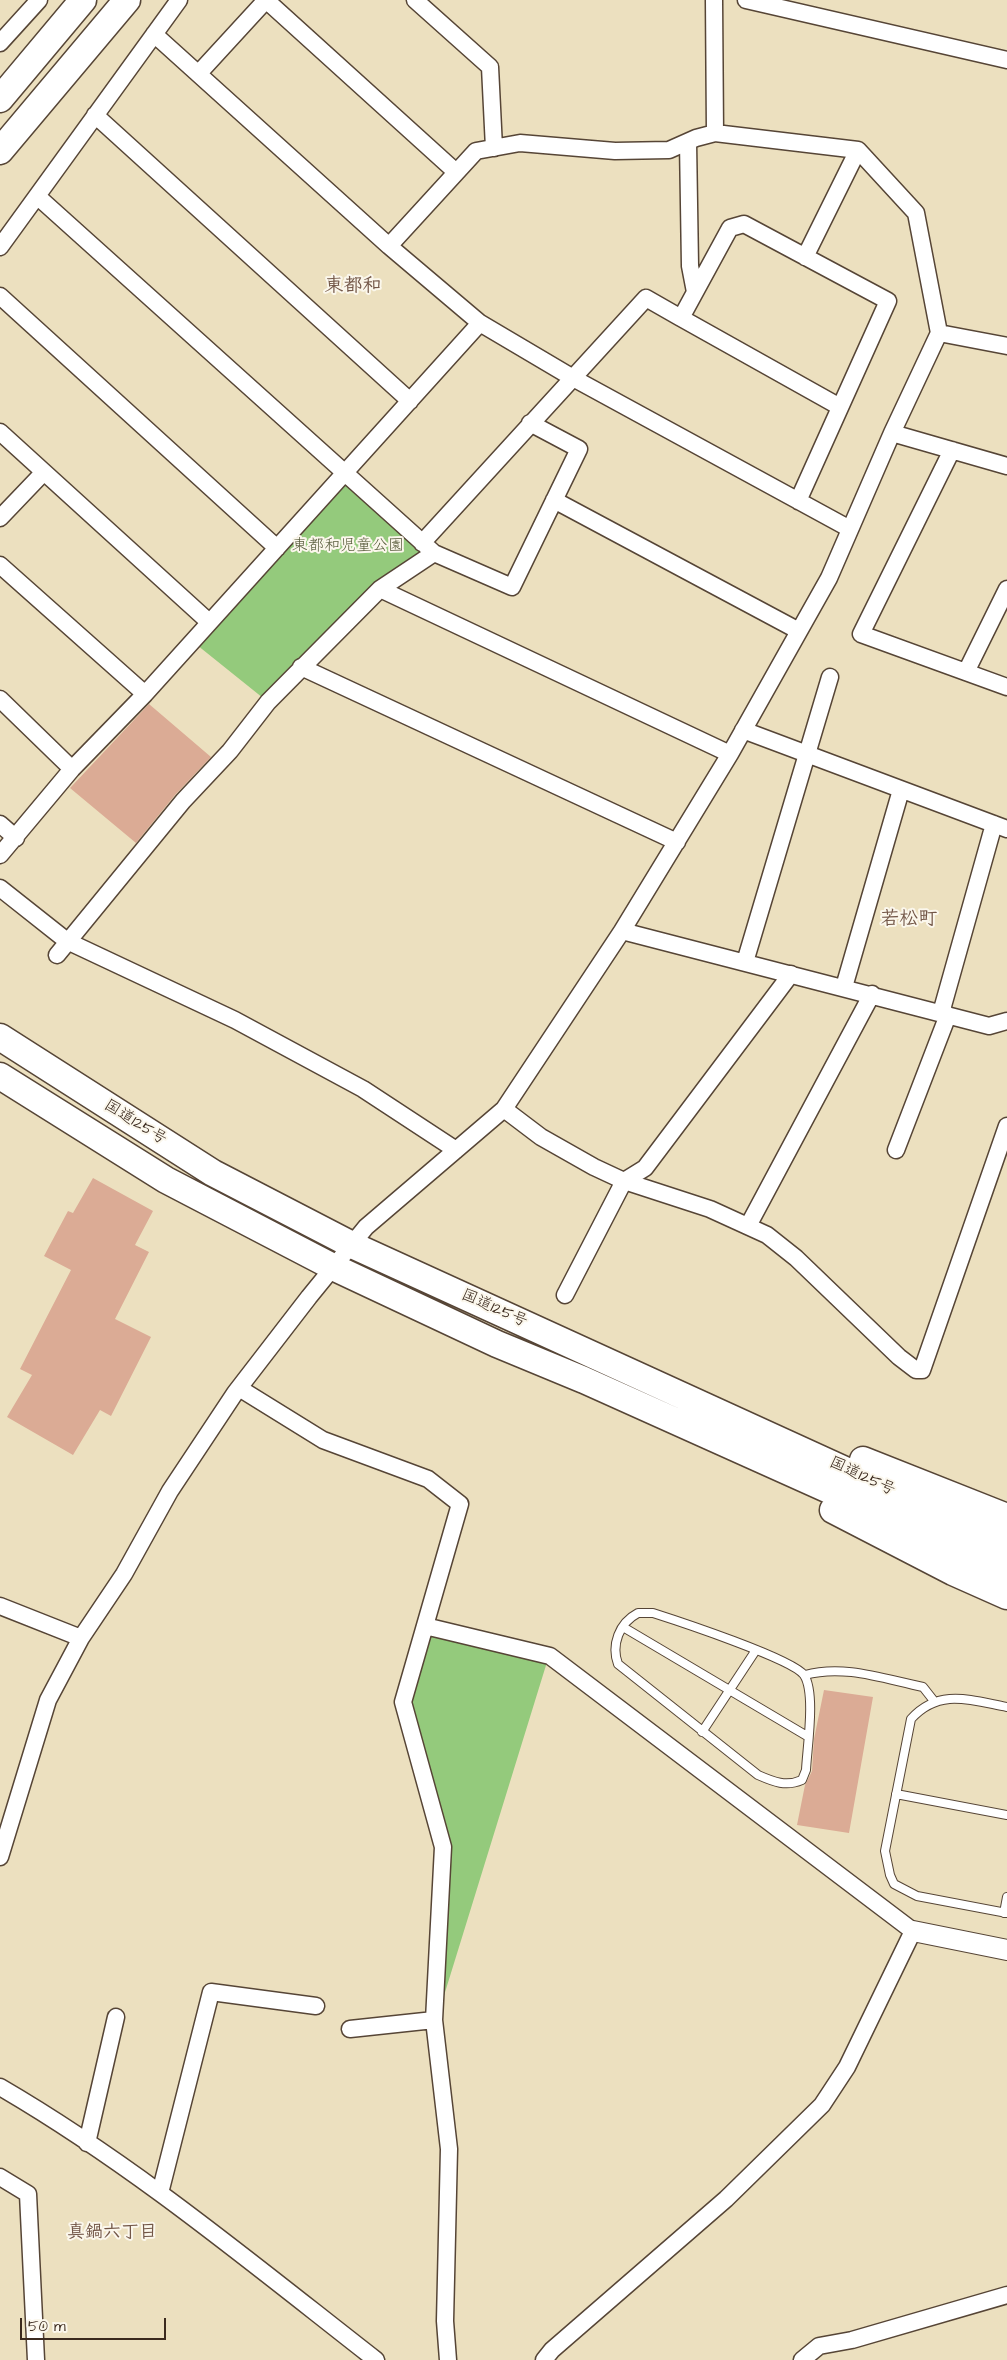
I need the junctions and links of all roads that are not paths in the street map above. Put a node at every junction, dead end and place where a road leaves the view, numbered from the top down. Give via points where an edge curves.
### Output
1 (39, 0) edge
2 (83, 0) edge
3 (127, 0) edge
4 (179, 0) edge
5 (266, 0) edge
6 (415, 0) edge
7 (714, 0) edge
8 (746, 0) edge
9 (154, 34) junction
10 (0, 43) edge
11 (42, 46) junction
12 (1007, 60) edge
13 (199, 73) junction
14 (0, 85) edge
15 (0, 99) edge
16 (95, 115) junction
17 (715, 133) junction
18 (7, 142) edge
19 (688, 142) junction
20 (494, 148) junction
21 (858, 150) junction
22 (0, 164) edge
23 (456, 172) junction
24 (37, 196) junction
25 (389, 246) junction
26 (0, 247) edge
27 (805, 256) junction
28 (695, 292) junction
29 (0, 296) edge
30 (681, 318) junction
31 (480, 323) junction
32 (939, 333) junction
33 (1007, 346) edge
34 (573, 378) junction
35 (410, 401) junction
36 (840, 407) junction
37 (530, 423) junction
38 (0, 432) edge
39 (892, 433) junction
40 (952, 450) junction
41 (1007, 466) edge
42 (44, 472) junction
43 (344, 473) junction
44 (554, 500) junction
45 (798, 501) junction
46 (0, 518) edge
47 (850, 529) junction
48 (276, 548) junction
49 (428, 548) junction
50 (0, 565) edge
51 (380, 589) junction
52 (1007, 589) edge
53 (209, 622) junction
54 (799, 631) junction
55 (301, 667) junction
56 (966, 672) junction
57 (830, 677) dead end
58 (1007, 687) edge
59 (145, 694) junction
60 (0, 699) edge
61 (743, 730) junction
62 (730, 754) junction
63 (807, 754) junction
64 (72, 769) junction
65 (901, 790) junction
66 (0, 824) edge
67 (1001, 826) edge
68 (16, 838) junction
69 (676, 842) junction
70 (0, 855) edge
71 (0, 888) edge
72 (622, 931) junction
73 (67, 941) junction
74 (57, 955) dead end
75 (745, 962) junction
76 (791, 974) junction
77 (844, 987) junction
78 (872, 994) junction
79 (945, 1014) junction
80 (1006, 1025) edge
81 (0, 1037) edge
82 (0, 1076) edge
83 (504, 1108) junction
84 (1007, 1126) edge
85 (456, 1150) junction
86 (896, 1150) dead end
87 (624, 1181) junction
88 (748, 1226) junction
89 (352, 1245) junction
90 (333, 1267) junction
91 (565, 1295) dead end
92 (613, 1363) junction
93 (584, 1380) junction
94 (239, 1388) junction
95 (1007, 1517) edge
96 (1007, 1544) edge
97 (1007, 1570) edge
98 (1007, 1596) edge
99 (0, 1606) edge
100 (425, 1626) junction
101 (623, 1627) junction
102 (81, 1638) junction
103 (756, 1650) junction
104 (804, 1676) junction
105 (730, 1690) junction
106 (934, 1701) junction
107 (1007, 1706) edge
108 (702, 1732) junction
109 (807, 1736) junction
110 (896, 1794) junction
111 (1007, 1816) edge
112 (0, 1857) edge
113 (1007, 1898) edge
114 (1006, 1913) edge
115 (913, 1931) junction
116 (1007, 1950) edge
117 (316, 2006) dead end
118 (116, 2017) dead end
119 (434, 2020) junction
120 (350, 2029) dead end
121 (0, 2088) edge
122 (87, 2142) junction
123 (0, 2177) edge
124 (160, 2193) junction
125 (1007, 2295) edge
126 (36, 2360) edge
127 (376, 2360) edge
128 (448, 2360) edge
129 (544, 2360) edge
130 (802, 2360) edge

1 - 10 street
2 - 11 highway
3 - 18 highway
4 - 9 street
5 - 13 street
5 - 23 street
6 - 20 street via 490,67
7 - 17 street
8 - 12 street
9 - 13 street
9 - 16 street
11 - 14 highway
11 - 15 highway
13 - 25 street
16 - 24 street
16 - 35 street
17 - 19 street
17 - 21 street
18 - 22 highway
19 - 20 street via 669,150 615,151 520,143
19 - 28 street via 690,266
20 - 23 street via 476,151
21 - 27 street
21 - 32 street via 916,213
23 - 25 street
24 - 26 street
24 - 43 street
25 - 31 street
27 - 28 street via 744,224 730,228
27 - 36 street via 888,301
28 - 30 street
29 - 48 street
30 - 34 street via 646,298
30 - 36 street
31 - 34 street
31 - 35 street
32 - 33 street
32 - 39 street
34 - 37 street
34 - 45 street
35 - 43 street
36 - 45 street
37 - 44 street via 579,449
37 - 49 street
38 - 42 street
39 - 40 street
39 - 47 street
40 - 41 street
40 - 56 street via 862,634
42 - 46 street
42 - 53 street
43 - 48 street
43 - 49 street
44 - 49 street via 512,587
44 - 54 street
45 - 47 street
47 - 54 street via 829,578
48 - 53 street
49 - 51 street
50 - 59 street
51 - 55 street
51 - 62 street
52 - 56 street
53 - 59 street
54 - 61 street
55 - 69 street
55 - 73 street via 183,801
56 - 58 street
57 - 63 street
59 - 64 street
60 - 64 street
61 - 62 street
61 - 63 street
62 - 69 street
63 - 65 street
63 - 75 street
64 - 68 street
65 - 67 street
65 - 77 street
66 - 68 street
67 - 79 street
68 - 70 street
69 - 72 street
71 - 73 street
72 - 75 street
72 - 83 street
73 - 74 street
73 - 85 street via 243,1024 363,1089
75 - 76 street
76 - 77 street
76 - 87 street via 645,1168
77 - 78 street
78 - 79 street
78 - 88 street
79 - 80 street via 989,1026
79 - 86 street
81 - 89 highway, 国道125号 via 213,1172
82 - 90 highway, 国道125号 via 166,1180
83 - 85 street
83 - 87 street via 541,1137
84 - 88 street via 922,1370 916,1370 899,1357 779,1244
85 - 89 street via 366,1227
87 - 88 street via 710,1209
87 - 91 street
89 - 90 street
89 - 92 highway, 国道125号
90 - 93 highway, 国道125号 via 497,1344
90 - 94 street
92 - 95 highway
92 - 96 highway, 国道125号
93 - 97 highway, 国道125号
93 - 98 highway via 953,1572
94 - 100 street via 323,1440 428,1479 460,1504
94 - 102 street via 170,1491 124,1574
99 - 102 street
100 - 115 street via 550,1656
100 - 119 street via 404,1702 443,1847
101 - 103 lane via 638,1613 654,1613
101 - 105 lane
101 - 108 lane via 614,1648 618,1664
102 - 112 street via 48,1700
103 - 104 lane via 795,1667
103 - 105 lane
104 - 106 lane via 823,1670 845,1671 923,1687
104 - 109 lane via 810,1700
105 - 108 lane
105 - 109 lane
106 - 107 lane via 962,1699
106 - 110 lane via 911,1719
108 - 109 lane via 758,1775 774,1782 793,1784 802,1780 806,1770
110 - 111 lane
110 - 114 lane via 885,1851 894,1884 917,1896
113 - 114 lane
115 - 116 street
115 - 129 street via 847,2067 822,2105 726,2199
117 - 124 street via 211,1992
118 - 122 street
119 - 120 street
119 - 128 street via 449,2149 445,2291
121 - 122 street
122 - 124 street
123 - 126 street via 28,2194
124 - 127 street
125 - 130 street via 852,2340 819,2346

